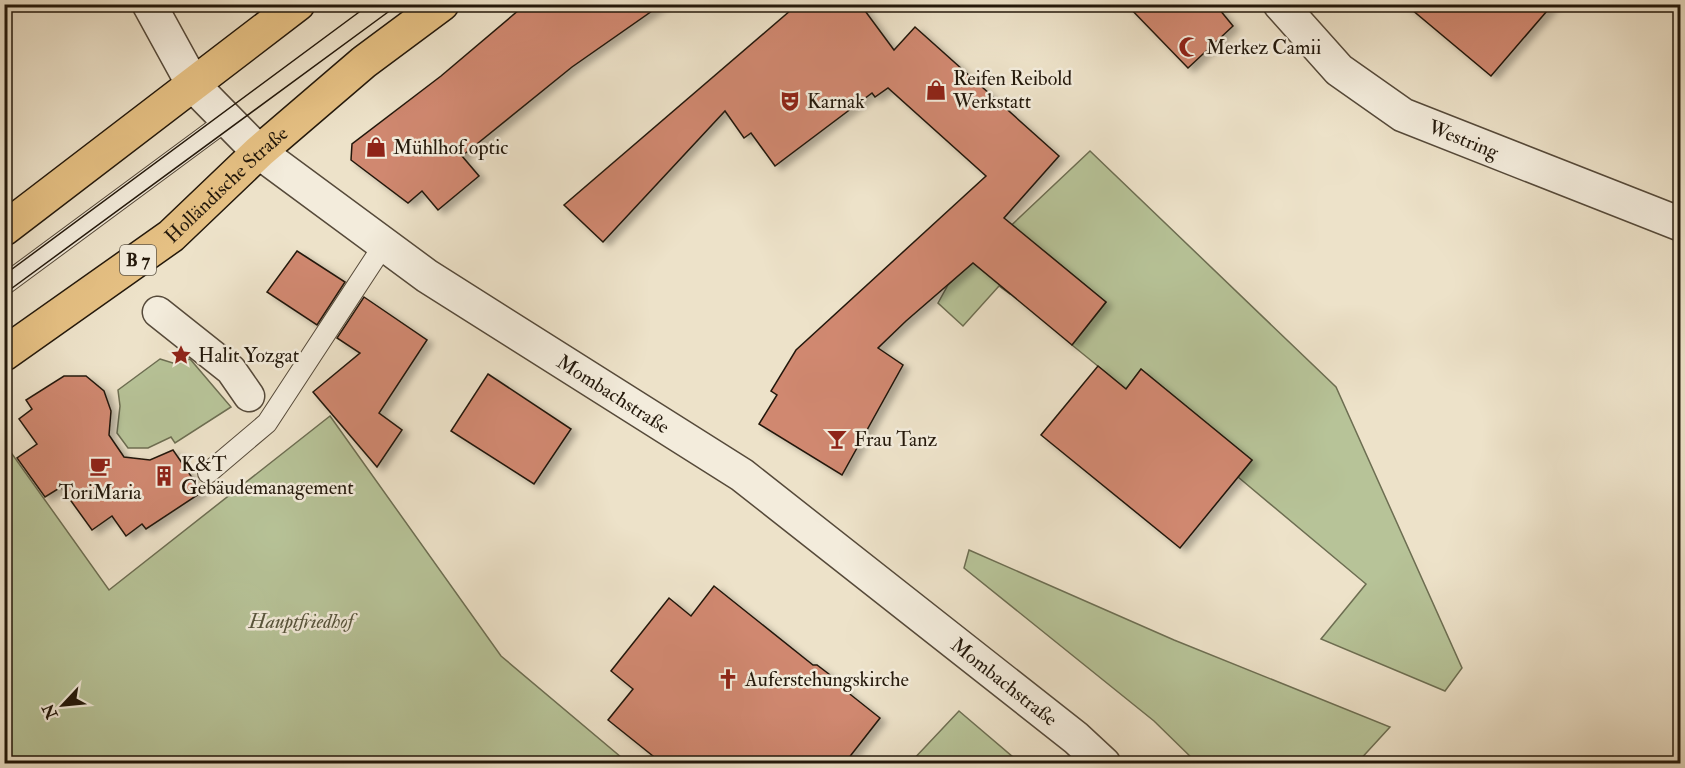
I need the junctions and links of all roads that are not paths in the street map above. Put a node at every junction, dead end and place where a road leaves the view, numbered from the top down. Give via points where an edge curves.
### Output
1 (150, 4) edge
2 (298, 4) edge
3 (442, 4) edge
4 (1280, 4) edge
5 (194, 86) junction
6 (227, 120) junction
7 (259, 152) junction
8 (1680, 224) edge
9 (4, 229) edge
10 (385, 243) junction
11 (4, 285) edge
12 (158, 312) dead end
13 (4, 354) edge
14 (249, 396) dead end
15 (208, 473) dead end
16 (1104, 764) edge

1 - 5 street, Mombachstraße
2 - 5 main road
3 - 7 main road, Holländische Straße / B 7 via 364,62
4 - 8 street, Westring via 1339,70 1403,115
5 - 6 street, Mombachstraße
5 - 9 main road
6 - 7 street, Mombachstraße
6 - 11 lane
7 - 10 street, Mombachstraße
7 - 13 main road, Holländische Straße / B 7 via 171,236
10 - 15 lane via 267,423
10 - 16 street, Mombachstraße via 428,276 742,475
12 - 14 street via 231,370

